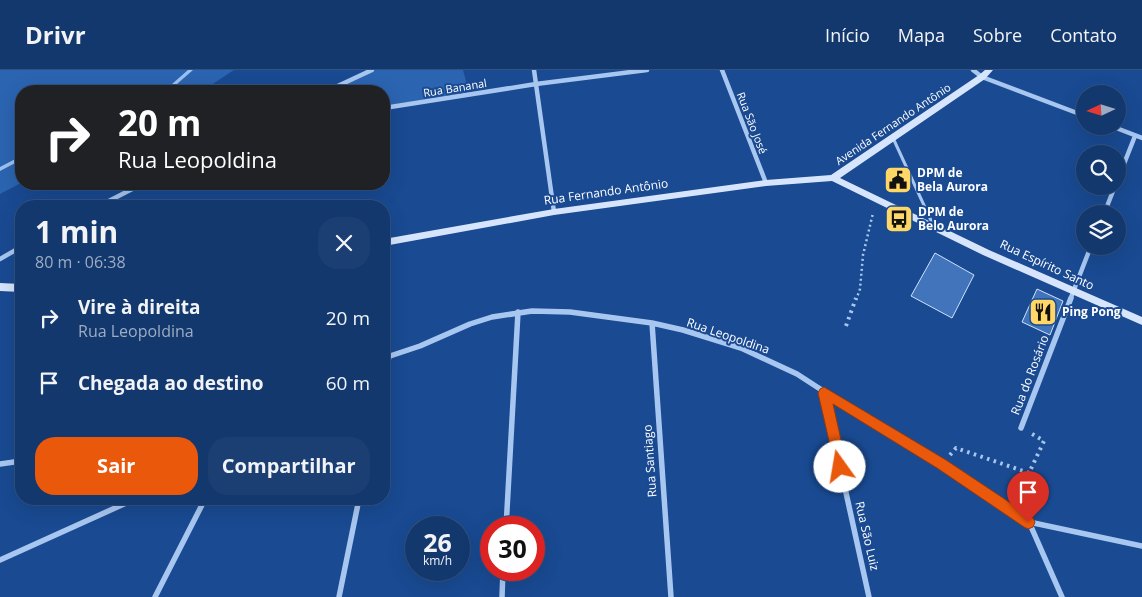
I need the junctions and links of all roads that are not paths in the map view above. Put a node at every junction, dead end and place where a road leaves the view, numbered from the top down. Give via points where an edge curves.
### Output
1 (372, 70) edge
2 (534, 70) edge
3 (647, 70) edge
4 (722, 70) edge
5 (973, 70) edge
6 (989, 70) edge
7 (982, 77) junction
8 (536, 84) junction
9 (340, 85) edge
10 (390, 107) edge
11 (1076, 113) edge
12 (1126, 132) edge
13 (1135, 136) junction
14 (893, 138) junction
15 (1142, 138) edge
16 (1126, 159) edge
17 (834, 178) junction
18 (766, 183) junction
19 (130, 190) edge
20 (111, 200) edge
21 (554, 212) junction
22 (934, 227) junction
23 (390, 242) edge
24 (15, 250) edge
25 (1087, 255) edge
26 (0, 259) edge
27 (0, 287) edge
28 (15, 288) edge
29 (1073, 292) junction
30 (518, 312) junction
31 (1142, 321) edge
32 (652, 323) junction
33 (390, 356) edge
34 (824, 393) junction
35 (1021, 428) dead end
36 (15, 462) edge
37 (0, 464) edge
38 (122, 505) edge
39 (202, 505) edge
40 (358, 505) edge
41 (507, 516) edge
42 (1028, 522) junction
43 (1142, 546) edge
44 (0, 560) edge
45 (503, 581) edge
46 (155, 597) edge
47 (339, 597) edge
48 (502, 597) edge
49 (671, 597) edge
50 (870, 597) edge
51 (1062, 597) edge

1 - 9 street
2 - 8 street
3 - 8 street, Rua Bananal
4 - 18 street, Rua São José
5 - 7 street
6 - 7 street, Avenida Fernando Antônio
7 - 11 street
7 - 14 street, Avenida Fernando Antônio
8 - 10 street, Rua Bananal
8 - 21 street
12 - 13 street
13 - 15 street
13 - 16 street
14 - 17 street, Avenida Fernando Antônio
14 - 22 lane
17 - 18 street, Rua Fernando Antônio
17 - 22 street, Rua Espírito Santo
18 - 21 street, Rua Fernando Antônio
19 - 20 street
21 - 23 street, Rua Fernando Antônio
22 - 29 street, Rua Espírito Santo
24 - 26 street
25 - 29 street, Rua do Rosário
27 - 28 street
29 - 31 street, Rua Espírito Santo
29 - 35 street, Rua do Rosário
30 - 32 street, Rua Leopoldina via 553,311
30 - 33 street, Rua Leopoldina via 470,324
30 - 41 street
32 - 34 street, Rua Leopoldina via 714,339 759,356 797,374
32 - 49 street, Rua Santiago
34 - 42 street, Rua Leopoldina via 942,464
34 - 50 street, Rua São Luiz
36 - 37 street
38 - 44 street
39 - 46 street
40 - 47 street
42 - 43 street
42 - 51 street
45 - 48 street

